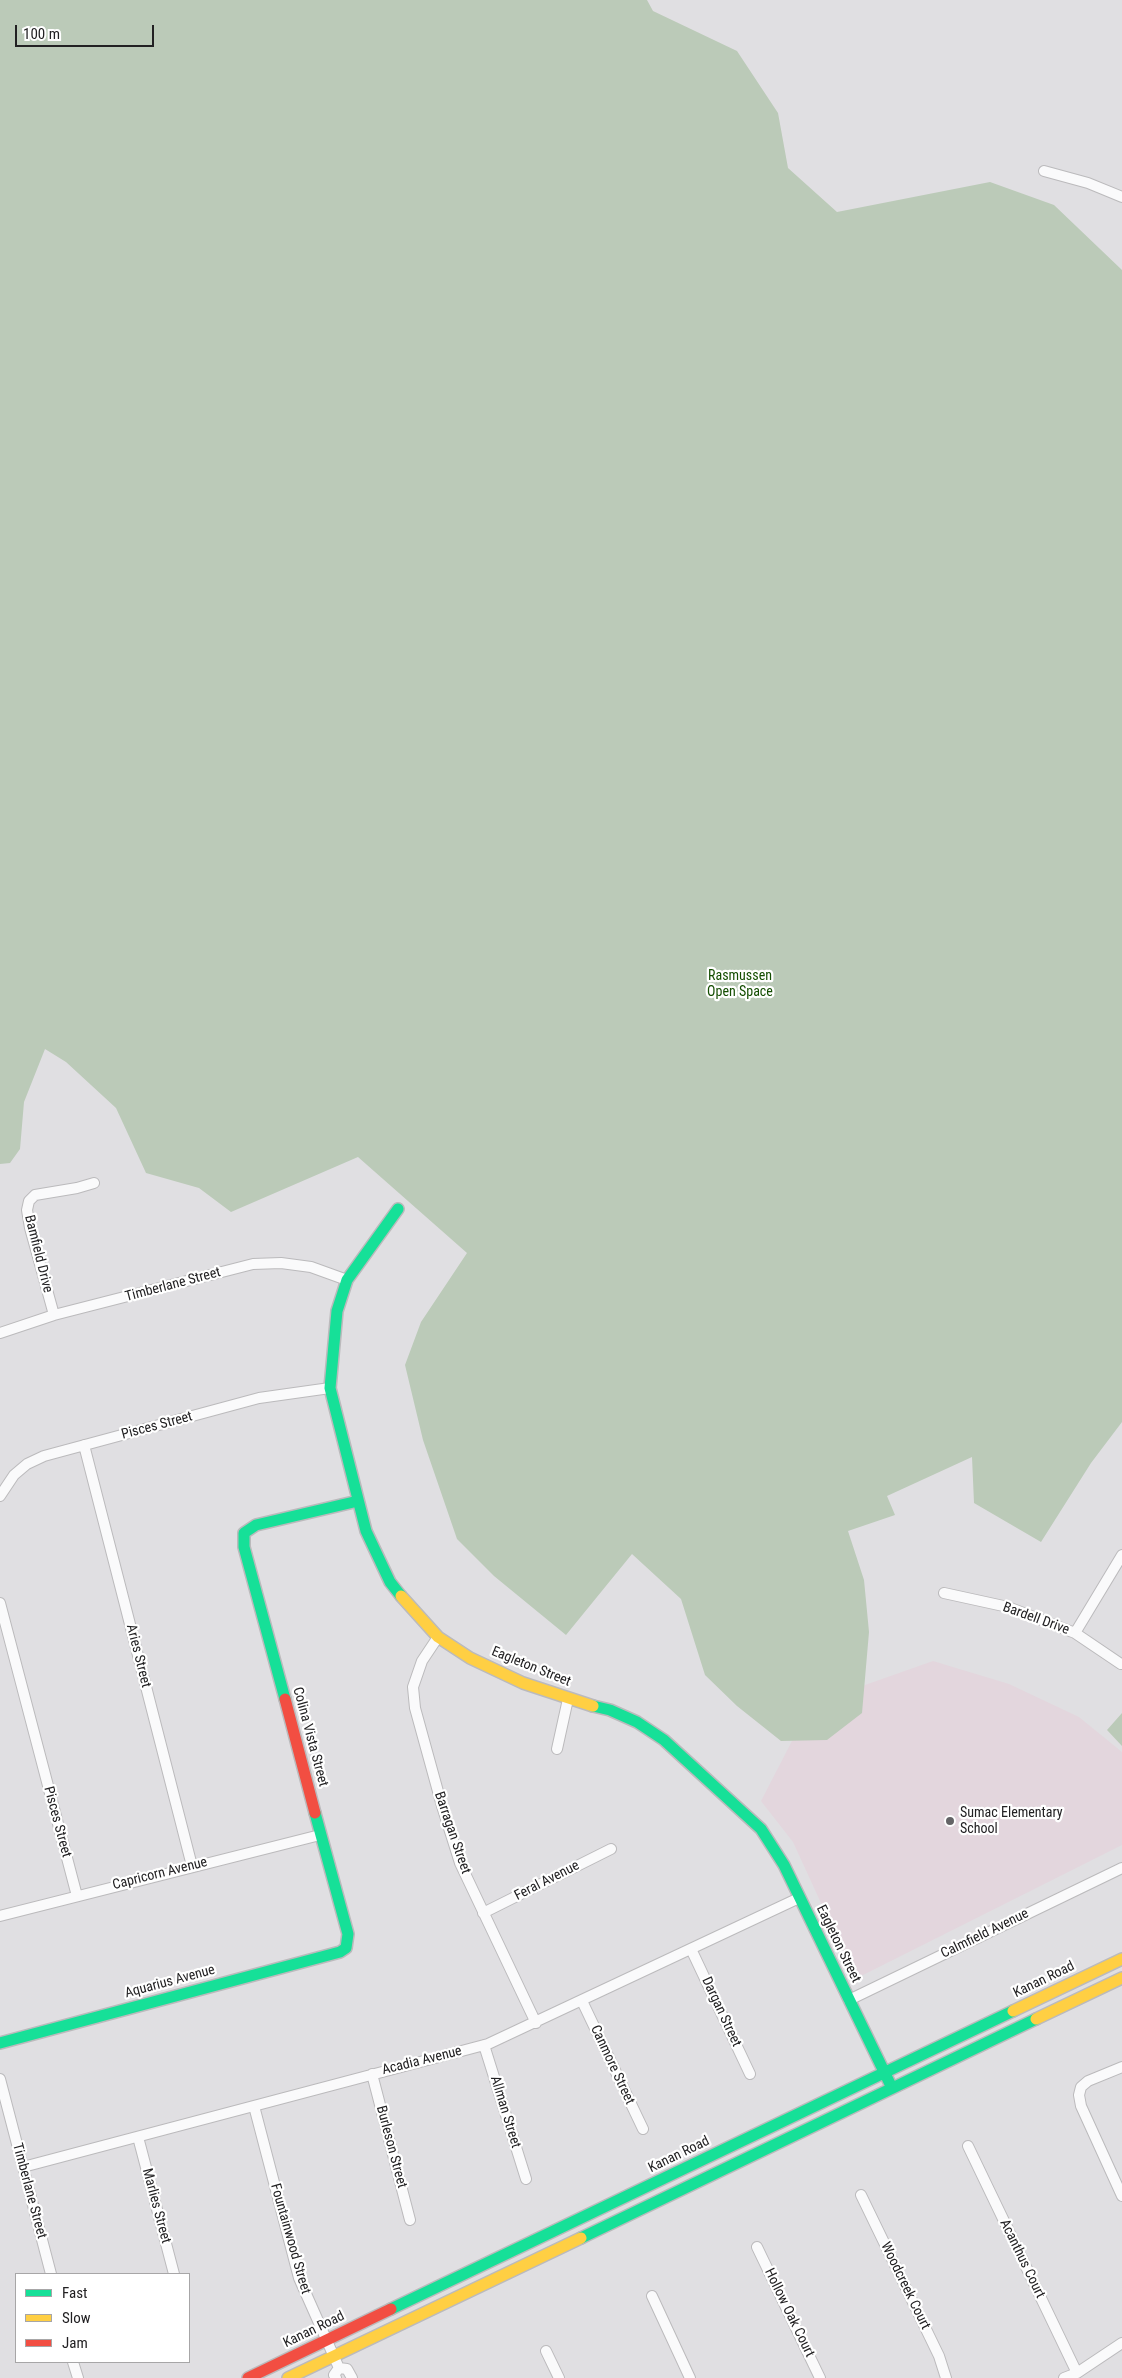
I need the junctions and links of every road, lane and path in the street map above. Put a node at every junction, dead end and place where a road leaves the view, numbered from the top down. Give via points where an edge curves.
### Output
1 (1044, 171) dead end
2 (1122, 197) edge
3 (94, 1183) dead end
4 (398, 1209) dead end
5 (347, 1280) junction
6 (54, 1315) junction
7 (0, 1332) edge
8 (330, 1388) junction
9 (84, 1445) junction
10 (0, 1496) edge
11 (358, 1501) junction
12 (1122, 1554) edge
13 (944, 1593) dead end
14 (0, 1602) edge
15 (1075, 1634) junction
16 (438, 1637) junction
17 (1121, 1664) dead end
18 (568, 1699) junction
19 (557, 1749) dead end
20 (320, 1835) junction
21 (611, 1849) dead end
22 (192, 1866) junction
23 (1122, 1868) edge
24 (77, 1896) junction
25 (799, 1898) junction
26 (483, 1913) junction
27 (0, 1916) edge
28 (346, 1948) joint
29 (691, 1949) junction
30 (1122, 1959) edge
31 (1122, 1978) edge
32 (849, 2000) junction
33 (582, 2001) junction
34 (536, 2023) junction
35 (0, 2043) edge
36 (484, 2045) junction
37 (1122, 2067) edge
38 (884, 2073) junction
39 (372, 2074) junction
40 (750, 2074) dead end
41 (0, 2079) edge
42 (892, 2088) junction
43 (3, 2105) edge
44 (254, 2106) junction
45 (643, 2129) dead end
46 (138, 2137) junction
47 (968, 2146) dead end
48 (23, 2166) junction
49 (526, 2178) dead end
50 (861, 2195) dead end
51 (1122, 2196) edge
52 (410, 2220) dead end
53 (757, 2248) dead end
54 (51, 2273) edge
55 (174, 2273) edge
56 (652, 2296) dead end
57 (326, 2341) junction
58 (1122, 2343) edge
59 (546, 2350) dead end
60 (333, 2356) junction
61 (74, 2363) edge
62 (1077, 2372) junction
63 (337, 2373) edge
64 (78, 2378) edge
65 (248, 2378) edge
66 (288, 2378) edge
67 (352, 2378) edge
68 (559, 2378) edge
69 (690, 2378) edge
70 (820, 2378) edge
71 (946, 2378) edge
72 (1064, 2378) edge

1 - 2 street via 1088,183
3 - 6 street, Bamfield Drive via 35,1195 29,1202 30,1228
4 - 5 street, Eagleton Street
5 - 6 street, Timberlane Street via 311,1267 253,1264
5 - 8 street, Eagleton Street via 337,1311
6 - 7 street, Timberlane Street
8 - 9 street, Pisces Street via 259,1398
8 - 11 street, Eagleton Street
9 - 10 street, Pisces Street via 27,1464 14,1475
9 - 22 street, Aries Street
11 - 16 street, Eagleton Street via 366,1531 390,1582
11 - 20 street, Colina Vista Street via 256,1526 244,1534 244,1547
12 - 15 street
13 - 15 street, Bardell Drive via 1008,1607
14 - 24 street, Pisces Street
15 - 17 street, Bardell Drive
16 - 18 street, Eagleton Street via 470,1658 523,1683
16 - 26 street, Barragan Street via 422,1661 414,1687 415,1708 457,1854
18 - 19 street
18 - 25 street, Eagleton Street via 610,1710 637,1722 664,1740 760,1829 784,1865
20 - 22 street, Capricorn Avenue
20 - 28 street, Colina Vista Street via 348,1934
21 - 26 street, Feral Avenue
22 - 24 street, Capricorn Avenue
23 - 32 street, Calmfield Avenue
24 - 27 street, Capricorn Avenue
25 - 29 street, Acadia Avenue
25 - 32 street, Eagleton Street
26 - 34 street, Barragan Street
28 - 35 street, Aquarius Avenue
29 - 33 street, Acadia Avenue
29 - 40 street, Dargan Street
30 - 38 street, Kanan Road
31 - 42 street
32 - 38 street, Eagleton Street
33 - 34 street, Acadia Avenue
33 - 45 street, Canmore Street
34 - 36 street, Acadia Avenue
36 - 39 street, Acadia Avenue
36 - 49 street, Allman Street
37 - 51 street via 1088,2080 1079,2095
38 - 42 street, Eagleton Street
38 - 57 street, Kanan Road
39 - 44 street, Acadia Avenue
39 - 52 street, Burleson Street
41 - 43 street, Timberlane Street
42 - 60 street
43 - 48 street, Timberlane Street
44 - 46 street, Acadia Avenue
44 - 57 street, Fountainwood Street via 299,2278
46 - 48 street, Acadia Avenue
46 - 55 street, Marlies Street
47 - 62 street, Acanthus Court
48 - 54 street, Timberlane Street
50 - 71 street, Woodcreek Court
53 - 70 street, Hollow Oak Court
56 - 69 street
57 - 60 street, Fountainwood Street
57 - 65 street, Kanan Road
58 - 62 street
59 - 68 street
60 - 63 street, Fountainwood Street
60 - 66 street
61 - 64 street
62 - 72 street
63 - 67 street, Fountainwood Street via 348,2368

